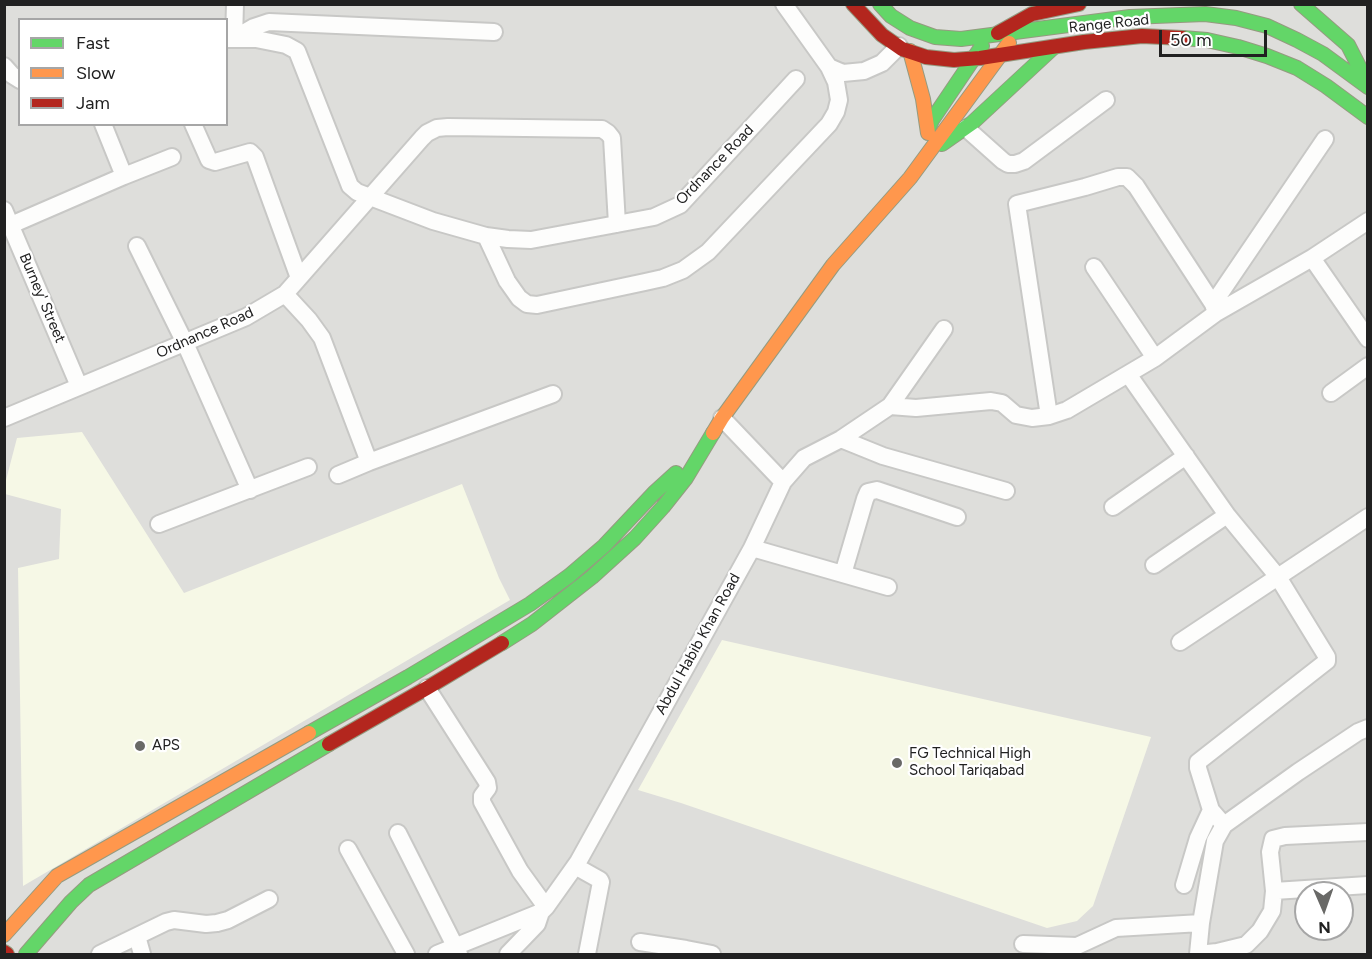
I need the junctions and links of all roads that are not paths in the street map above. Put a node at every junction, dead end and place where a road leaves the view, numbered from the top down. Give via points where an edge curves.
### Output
1 (235, 4) edge
2 (784, 4) edge
3 (853, 4) edge
4 (880, 4) edge
5 (1301, 4) edge
6 (1076, 5) edge
7 (494, 32) dead end
8 (1018, 32) junction
9 (991, 36) junction
10 (230, 39) edge
11 (1054, 47) junction
12 (904, 49) junction
13 (999, 56) junction
14 (974, 58) junction
15 (4, 66) edge
16 (829, 67) junction
17 (18, 79) edge
18 (796, 79) dead end
19 (1368, 86) edge
20 (1106, 99) dead end
21 (1368, 117) edge
22 (104, 126) edge
23 (194, 126) edge
24 (966, 128) junction
25 (927, 132) junction
26 (1325, 139) dead end
27 (927, 153) junction
28 (172, 157) dead end
29 (124, 176) junction
30 (371, 197) junction
31 (8, 217) edge
32 (1368, 221) edge
33 (617, 224) junction
34 (486, 236) junction
35 (137, 246) dead end
36 (1312, 258) junction
37 (1094, 267) dead end
38 (299, 278) junction
39 (285, 294) junction
40 (1214, 308) junction
41 (944, 329) dead end
42 (1368, 339) edge
43 (185, 343) junction
44 (1155, 358) junction
45 (1368, 366) edge
46 (1128, 374) junction
47 (79, 386) junction
48 (1331, 393) dead end
49 (553, 394) dead end
50 (890, 405) junction
51 (1049, 416) junction
52 (4, 418) edge
53 (722, 418) junction
54 (841, 439) junction
55 (700, 456) junction
56 (1186, 456) junction
57 (369, 462) junction
58 (308, 467) dead end
59 (338, 475) dead end
60 (783, 482) junction
61 (250, 490) junction
62 (1006, 491) dead end
63 (1113, 507) dead end
64 (1227, 515) junction
65 (957, 516) dead end
66 (1368, 517) edge
67 (159, 524) dead end
68 (752, 548) junction
69 (1154, 565) dead end
70 (843, 574) junction
71 (1278, 577) junction
72 (888, 587) dead end
73 (1180, 642) dead end
74 (427, 688) junction
75 (1368, 728) edge
76 (1211, 810) junction
77 (1224, 825) junction
78 (1368, 832) edge
79 (398, 833) dead end
80 (348, 849) dead end
81 (575, 866) junction
82 (1184, 885) dead end
83 (1368, 885) edge
84 (1274, 891) junction
85 (60, 894) junction
86 (269, 899) dead end
87 (543, 909) junction
88 (1201, 923) junction
89 (4, 935) edge
90 (137, 936) junction
91 (640, 942) dead end
92 (1023, 944) dead end
93 (457, 951) edge
94 (511, 952) edge
95 (685, 952) edge
96 (26, 954) edge
97 (100, 954) edge
98 (142, 954) edge
99 (406, 954) edge
100 (437, 954) edge
101 (587, 954) edge
102 (712, 954) edge
103 (1198, 954) edge

1 - 10 street
2 - 16 street
3 - 12 street, Range Road via 882,35
4 - 9 street via 910,28 934,37
5 - 19 street via 1348,45
6 - 9 street via 1032,14
7 - 10 street via 269,22
8 - 9 street
8 - 13 street
8 - 19 street via 1130,17 1205,14 1236,18 1297,40
9 - 14 street
10 - 30 street via 256,39 297,51 350,186
11 - 13 street, Range Road
11 - 21 street, Range Road via 1142,36 1207,40 1267,56 1297,69
11 - 24 street
12 - 14 street, Range Road via 926,57
12 - 16 street via 864,71 843,73
12 - 25 street via 923,99
13 - 14 street, Range Road
13 - 27 street
14 - 25 street
15 - 17 street
16 - 34 street via 839,100 829,124 708,252 683,270 663,278 527,304 507,281
18 - 33 street, Ordnance Road via 680,205 654,217
20 - 24 street via 1015,164 1003,161
22 - 29 street
23 - 38 street via 208,160 215,162 250,152 255,157
24 - 27 street
25 - 27 street
26 - 40 street
27 - 53 street via 910,178 833,265
28 - 29 street
29 - 31 street
30 - 33 street, Ordnance Road via 422,138 437,128 603,129 612,138
30 - 34 street, Ordnance Road
30 - 38 street, Ordnance Road
31 - 47 street, Burney' Street
32 - 36 street
33 - 34 street, Ordnance Road via 531,240
35 - 43 street
36 - 40 street
36 - 42 street
37 - 44 street
38 - 39 street, Ordnance Road
39 - 43 street, Ordnance Road via 246,317
39 - 57 street via 322,338
40 - 44 street
40 - 51 street via 1137,186 1127,177 1017,204
41 - 50 street, Abdul Habib Khan Road
43 - 47 street, Ordnance Road
43 - 61 street
44 - 46 street
45 - 48 street
46 - 51 street via 1067,410
46 - 56 street
47 - 52 street, Ordnance Road
49 - 57 street
50 - 51 street via 916,408 997,402 1016,415
50 - 54 street, Abdul Habib Khan Road
53 - 55 street
53 - 60 street
54 - 60 street, Abdul Habib Khan Road via 804,458
54 - 62 street via 883,456
55 - 74 street via 663,507 592,578 532,624
55 - 85 street via 671,477 604,546 530,604 57,876
56 - 63 street
56 - 64 street
57 - 59 street
58 - 61 street
60 - 68 street, Abdul Habib Khan Road
61 - 67 street
64 - 69 street
64 - 71 street
65 - 70 street via 876,490 868,492
66 - 71 street
68 - 70 street
68 - 81 street, Abdul Habib Khan Road
70 - 72 street
71 - 73 street
71 - 76 street via 1326,653 1327,661 1198,762
74 - 85 street via 89,885
74 - 87 street via 488,782 482,801
75 - 77 street
76 - 77 street
76 - 82 street
77 - 88 street via 1215,841
78 - 84 street via 1273,840 1270,852
79 - 93 street
80 - 99 street
81 - 87 street, Abdul Habib Khan Road
81 - 101 street via 601,882
83 - 84 street
84 - 103 street via 1272,911 1246,945
85 - 89 street
85 - 96 street
86 - 90 street via 228,920 206,924 174,920
87 - 93 street
87 - 94 street, Abdul Habib Khan Road via 537,924
88 - 92 street via 1116,928 1077,946
88 - 103 street
90 - 97 street
90 - 98 street
91 - 95 street
93 - 100 street
95 - 102 street

